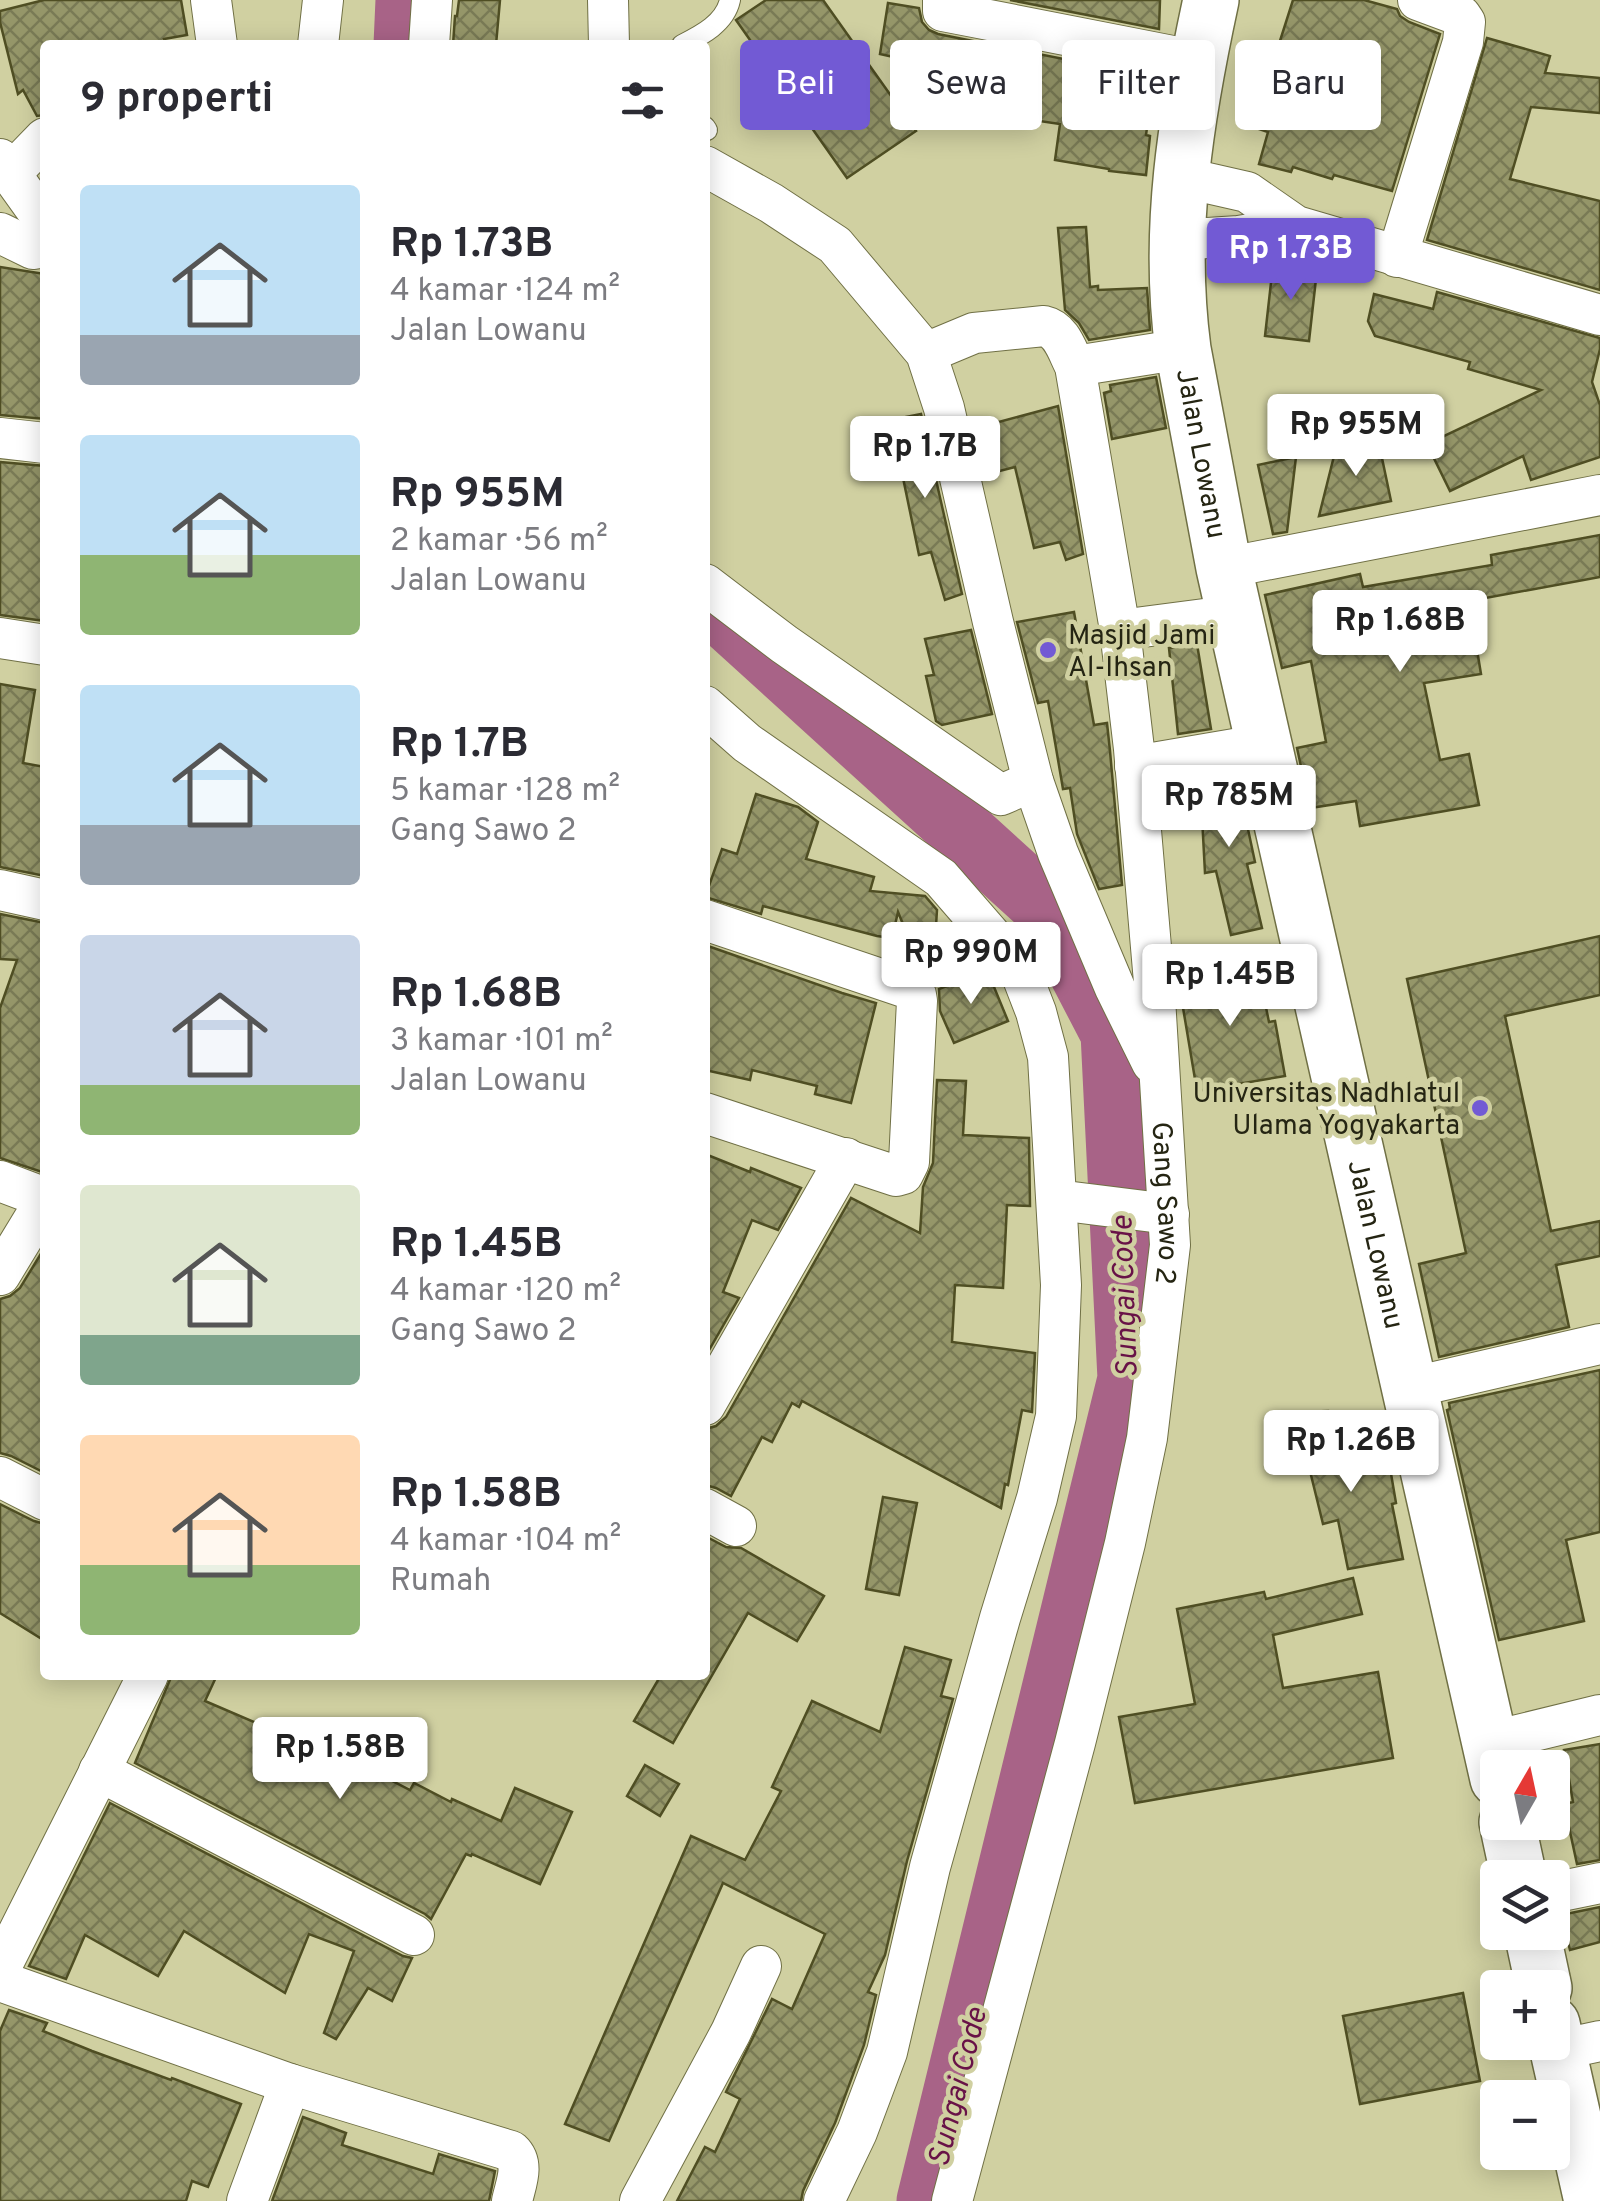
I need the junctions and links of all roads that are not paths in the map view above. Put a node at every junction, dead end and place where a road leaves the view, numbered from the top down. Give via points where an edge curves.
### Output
1 (211, 0) edge
2 (323, 0) edge
3 (432, 0) edge
4 (608, 0) edge
5 (730, 0) edge
6 (1211, 0) edge
7 (1418, 0) edge
8 (943, 6) edge
9 (216, 40) edge
10 (319, 40) edge
11 (428, 40) edge
12 (610, 40) edge
13 (692, 40) edge
14 (1101, 40) edge
15 (1202, 40) edge
16 (1186, 130) edge
17 (40, 142) edge
18 (710, 145) edge
19 (5, 166) edge
20 (1182, 177) junction
21 (40, 215) edge
22 (1296, 226) junction
23 (0, 232) edge
24 (1176, 240) junction
25 (40, 248) edge
26 (1397, 256) junction
27 (1600, 315) edge
28 (1182, 349) junction
29 (926, 353) junction
30 (1074, 366) junction
31 (0, 438) edge
32 (40, 442) edge
33 (1600, 495) edge
34 (710, 588) edge
35 (1230, 592) junction
36 (1120, 630) junction
37 (0, 638) edge
38 (40, 644) edge
39 (710, 710) edge
40 (1264, 744) junction
41 (1135, 766) junction
42 (1034, 782) junction
43 (0, 890) edge
44 (40, 899) edge
45 (710, 922) edge
46 (1160, 1079) junction
47 (710, 1115) edge
48 (846, 1158) junction
49 (0, 1181) edge
50 (40, 1198) edge
51 (1068, 1202) junction
52 (40, 1208) edge
53 (1157, 1212) junction
54 (0, 1275) edge
55 (1600, 1344) edge
56 (1409, 1388) junction
57 (710, 1396) edge
58 (0, 1477) edge
59 (40, 1497) edge
60 (145, 1680) edge
61 (1600, 1715) edge
62 (1491, 1750) edge
63 (1519, 1750) edge
64 (99, 1771) junction
65 (1600, 1883) edge
66 (1570, 1890) edge
67 (414, 1935) dead end
68 (761, 1966) dead end
69 (0, 1969) edge
70 (0, 1981) edge
71 (1570, 2038) edge
72 (290, 2084) junction
73 (248, 2201) edge
74 (512, 2201) edge
75 (640, 2201) edge
76 (824, 2201) edge
77 (952, 2201) edge
78 (1592, 2201) edge

1 - 9 street
2 - 10 street
3 - 11 street
4 - 12 street
5 - 13 lane via 708,32
6 - 15 main road, Jalan Lowanu
7 - 26 street via 1466,22
8 - 14 street
16 - 20 main road, Jalan Lowanu
17 - 19 street
18 - 29 street via 770,202 835,245
19 - 21 street
20 - 22 street via 1247,192
20 - 24 main road, Jalan Lowanu
22 - 24 street
22 - 26 street
23 - 25 street
24 - 28 main road, Jalan Lowanu
26 - 27 street
28 - 30 street
28 - 35 main road, Jalan Lowanu
29 - 30 street via 974,333 1044,326 1059,334
29 - 42 street
30 - 36 street, Gang Sawo 2
31 - 32 street
33 - 35 street
34 - 42 street via 1001,795
35 - 36 street
35 - 40 main road, Jalan Lowanu
36 - 41 street, Gang Sawo 2
37 - 38 street
39 - 51 street via 940,878 1019,968 1048,1057
40 - 41 street
40 - 56 main road, Jalan Lowanu
41 - 46 street, Gang Sawo 2
42 - 46 street via 1115,988
43 - 44 street
45 - 48 street via 916,995 909,1162 896,1176
46 - 53 street, Gang Sawo 2
47 - 48 street
48 - 57 street
49 - 50 street
51 - 53 street
51 - 76 street via 1056,1416 1037,1498 930,1867 887,2052
52 - 54 street
53 - 77 street, Gang Sawo 2 via 1169,1259 1147,1438 1075,1743
55 - 56 street
56 - 62 main road, Jalan Lowanu
58 - 59 street
60 - 64 street
61 - 63 street
64 - 67 street
64 - 69 street
65 - 66 street
68 - 75 street
70 - 72 street
71 - 78 main road
72 - 73 street
72 - 74 street via 511,2151 520,2168

